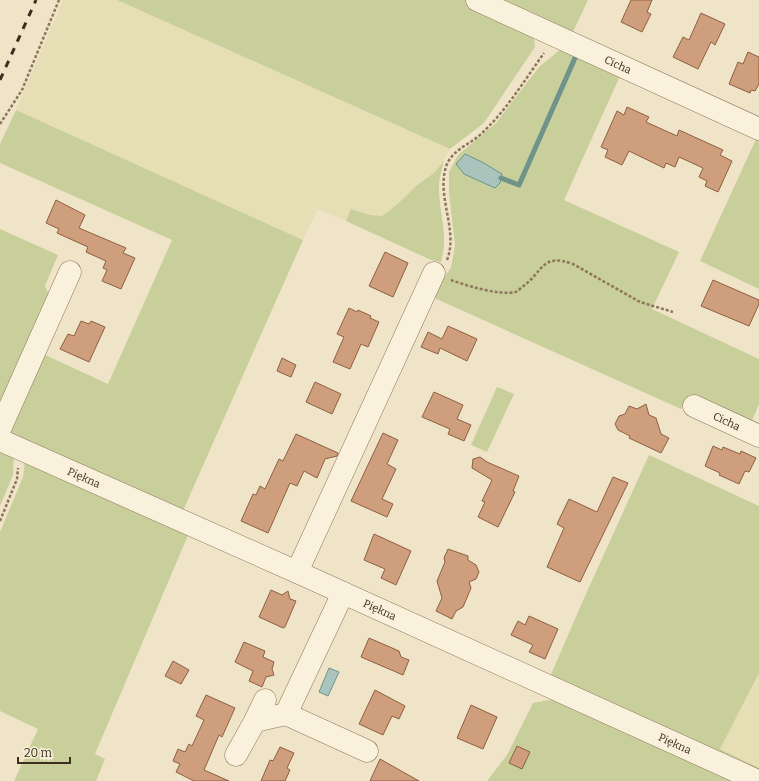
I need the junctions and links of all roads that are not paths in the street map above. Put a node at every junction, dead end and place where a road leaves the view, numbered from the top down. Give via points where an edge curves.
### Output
1 (477, 0) edge
2 (759, 129) edge
3 (70, 272) dead end
4 (434, 273) road end
5 (694, 406) dead end
6 (0, 428) edge
7 (759, 436) edge
8 (0, 440) edge
9 (297, 572) junction
10 (343, 593) junction
11 (265, 700) dead end
12 (286, 714) junction
13 (256, 721) junction
14 (367, 751) dead end
15 (236, 754) dead end
16 (758, 781) edge

1 - 2 street, Cicha
3 - 6 street
4 - 9 street
5 - 7 street, Cicha
8 - 9 street, Piękna
9 - 10 street, Piękna
10 - 12 street
10 - 16 street, Piękna
11 - 13 street
12 - 13 street
12 - 14 street
13 - 15 street

